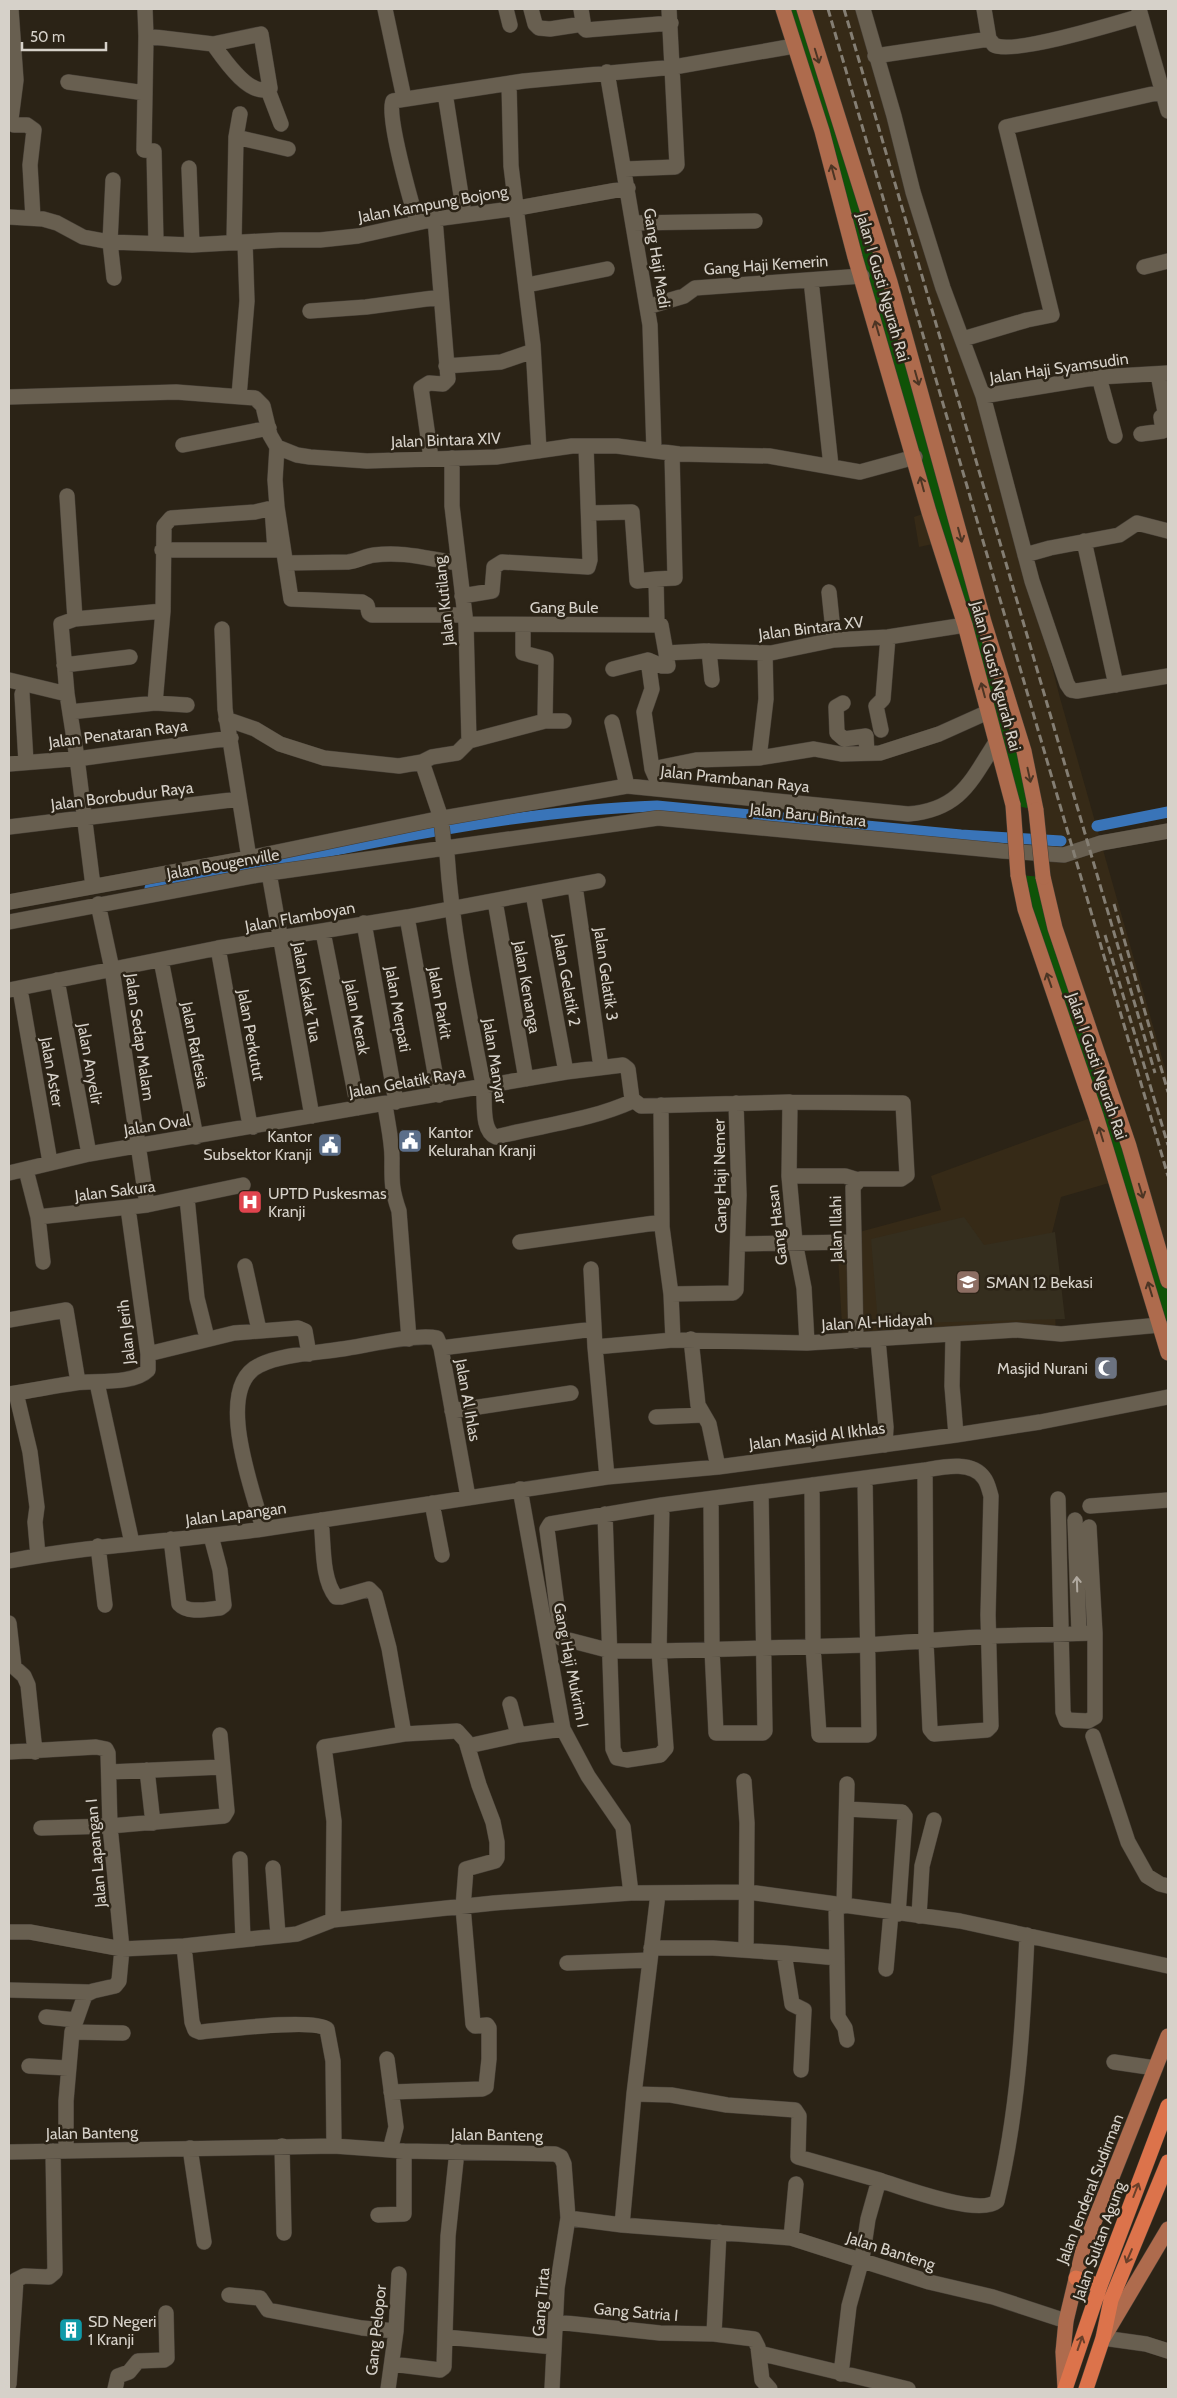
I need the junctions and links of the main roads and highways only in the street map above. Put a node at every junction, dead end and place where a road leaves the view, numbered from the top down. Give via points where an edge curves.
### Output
1 (783, 9) edge
2 (804, 9) edge
3 (862, 276) junction
4 (890, 282) junction
5 (984, 622) junction
6 (965, 625) junction
7 (1148, 1212) junction
8 (1129, 1222) junction
9 (1168, 1281) edge
10 (1168, 1353) edge
11 (1168, 2036) edge
12 (1166, 2113) edge
13 (1168, 2162) edge
14 (1168, 2229) edge
15 (1076, 2278) junction
16 (1100, 2286) junction
17 (1104, 2338) junction
18 (1065, 2389) edge
19 (1086, 2389) edge

3 -> 1 main road, Jalan I Gusti Ngurah Rai via 822,131
2 -> 4 main road, Jalan I Gusti Ngurah Rai
3 - 4 main road
6 -> 3 main road, Jalan I Gusti Ngurah Rai
4 -> 5 main road, Jalan I Gusti Ngurah Rai
5 - 6 main road
5 -> 7 main road, Jalan I Gusti Ngurah Rai, bridge via 1024,752 1036,810 1043,877 1055,928 1123,1127
8 -> 6 main road, Jalan I Gusti Ngurah Rai, bridge via 1025,909 1018,875 1013,805
7 - 8 main road
7 - 9 main road, Jalan I Gusti Ngurah Rai
10 -> 8 main road, Jalan I Gusti Ngurah Rai
11 - 15 main road, Jalan Jenderal Sudirman
16 -> 12 highway, Jalan Sultan Agung
13 -> 17 highway, Jalan Sultan Agung via 1111,2300
14 - 17 main road
15 - 16 highway
15 - 18 main road, Jalan Jenderal Sudirman via 1066,2321 1063,2352
18 -> 16 highway, Jalan Sultan Agung
17 - 19 highway

